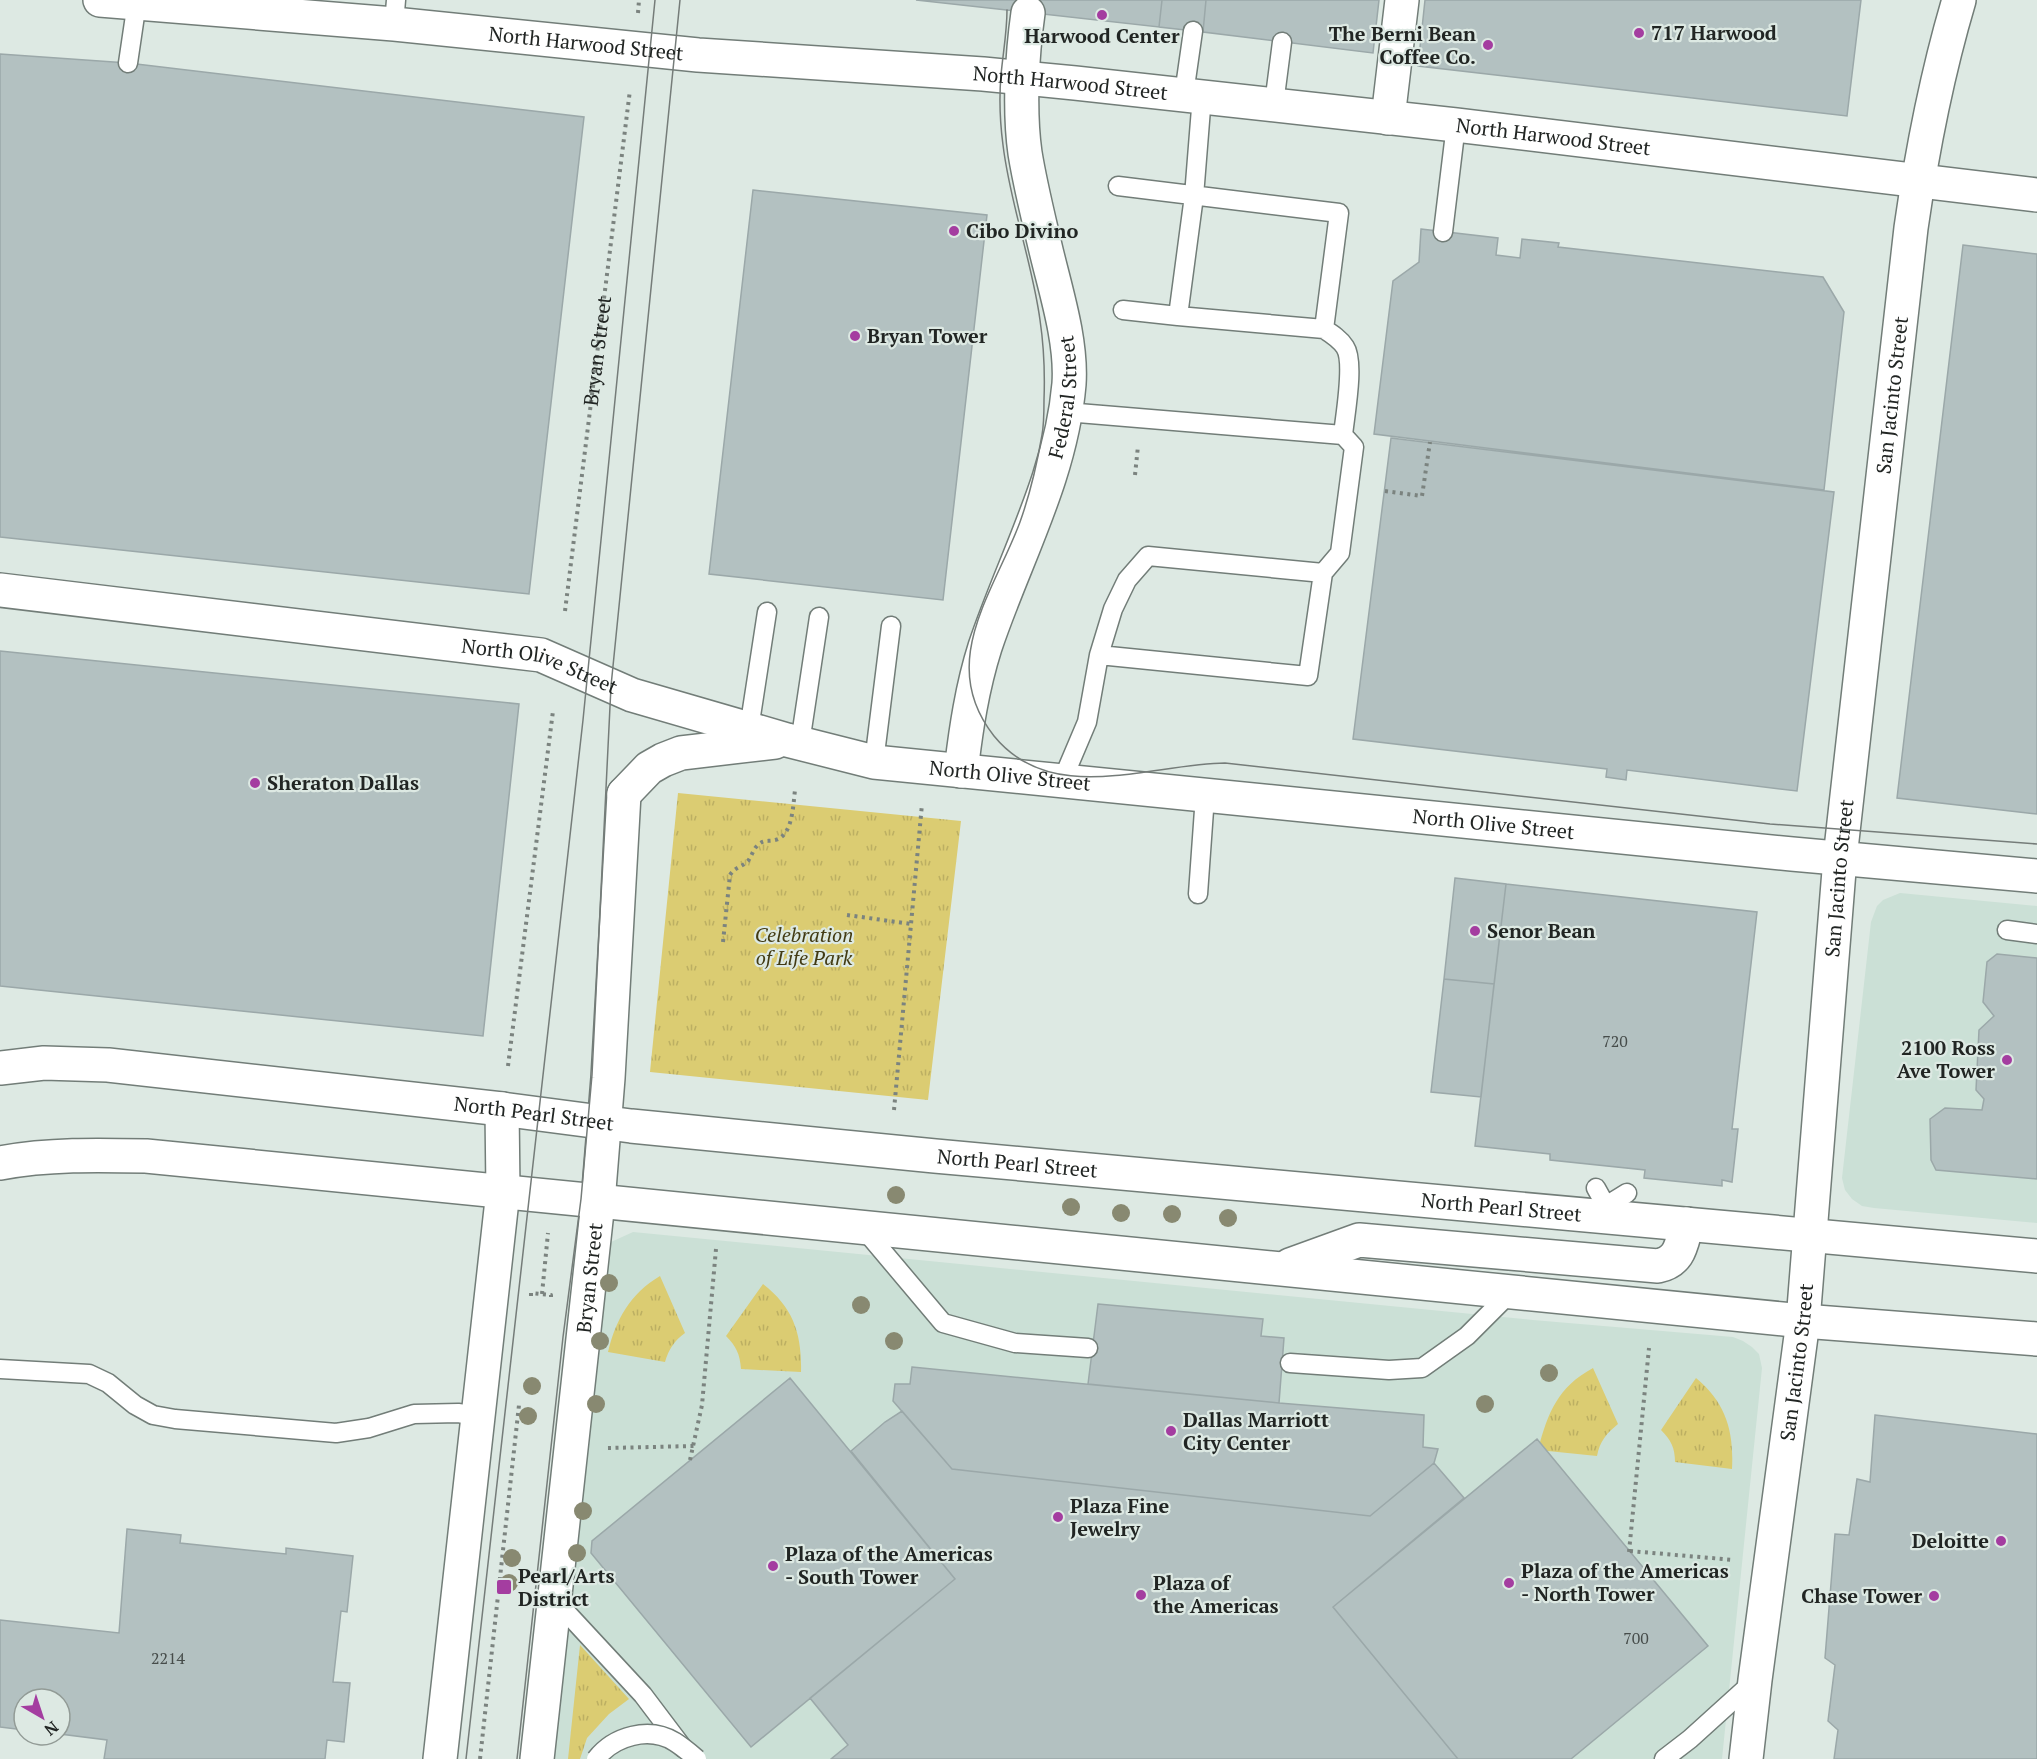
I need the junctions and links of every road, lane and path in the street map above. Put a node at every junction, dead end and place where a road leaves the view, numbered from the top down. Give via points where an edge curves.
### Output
1 (100, 0) edge
2 (639, 0) edge
3 (1402, 0) edge
4 (1959, 0) edge
5 (137, 2) junction
6 (185, 3) edge
7 (291, 8) edge
8 (395, 12) edge
9 (1028, 13) dead end
10 (638, 14) dead end
11 (1193, 31) dead end
12 (1282, 42) dead end
13 (128, 63) dead end
14 (1023, 78) junction
15 (630, 90) dead end
16 (1193, 95) junction
17 (1274, 104) junction
18 (1388, 118) junction
19 (1456, 125) junction
20 (1918, 182) junction
21 (1118, 186) dead end
22 (2037, 195) edge
23 (1194, 196) junction
24 (1443, 232) dead end
25 (1123, 309) dead end
26 (1178, 316) junction
27 (1324, 329) junction
28 (1066, 411) junction
29 (1343, 435) junction
30 (1431, 442) dead end
31 (1384, 491) dead end
32 (1323, 573) junction
33 (0, 590) edge
34 (565, 611) dead end
35 (767, 612) dead end
36 (819, 616) dead end
37 (891, 626) dead end
38 (1099, 655) junction
39 (553, 711) dead end
40 (749, 729) junction
41 (794, 742) junction
42 (874, 762) junction
43 (961, 771) junction
44 (1062, 781) junction
45 (795, 790) dead end
46 (1205, 796) junction
47 (922, 804) dead end
48 (1840, 858) junction
49 (2037, 876) edge
50 (1198, 894) dead end
51 (847, 915) dead end
52 (911, 924) junction
53 (2007, 930) dead end
54 (2037, 934) edge
55 (723, 942) dead end
56 (508, 1066) dead end
57 (0, 1068) edge
58 (502, 1109) junction
59 (894, 1110) dead end
60 (604, 1123) junction
61 (0, 1163) edge
62 (503, 1191) junction
63 (1628, 1192) dead end
64 (598, 1202) junction
65 (1602, 1203) junction
66 (1687, 1224) junction
67 (862, 1227) junction
68 (548, 1233) dead end
69 (1809, 1237) junction
70 (716, 1245) dead end
71 (2037, 1256) edge
72 (1280, 1268) junction
73 (1512, 1291) junction
74 (542, 1294) junction
75 (530, 1304) dead end
76 (550, 1307) dead end
77 (1803, 1320) junction
78 (2037, 1339) edge
79 (1088, 1348) dead end
80 (1649, 1348) dead end
81 (1290, 1363) dead end
82 (0, 1369) edge
83 (519, 1398) dead end
84 (478, 1416) junction
85 (694, 1446) junction
86 (608, 1448) dead end
87 (690, 1460) dead end
88 (1734, 1560) dead end
89 (554, 1598) junction
90 (1755, 1680) junction
91 (440, 1759) edge
92 (480, 1759) edge
93 (537, 1759) edge
94 (596, 1759) edge
95 (691, 1759) edge
96 (697, 1759) edge
97 (1664, 1759) edge
98 (1746, 1759) edge

1 - 5 street, North Harwood Street
2 - 10 path
3 - 18 street
4 - 20 street, San Jacinto Street via 1942,59
5 - 6 street, North Harwood Street
5 - 13 lane
6 - 7 street, North Harwood Street
7 - 8 street, North Harwood Street
8 - 14 street, North Harwood Street via 698,55
9 - 14 street, Federal Street
11 - 16 lane
12 - 17 lane
14 - 16 street, North Harwood Street
14 - 28 street, Federal Street via 1028,170 1067,349
15 - 34 path, Bryan Street
16 - 17 street, North Harwood Street
16 - 23 lane
17 - 18 street, North Harwood Street
18 - 19 street, North Harwood Street
19 - 20 street, North Harwood Street
19 - 24 lane
20 - 22 street, North Harwood Street
20 - 48 street, San Jacinto Street
21 - 23 lane
23 - 26 lane
23 - 27 lane via 1339,213
25 - 26 lane
26 - 27 lane
27 - 29 lane via 1347,349 1350,361
28 - 29 lane
28 - 43 street, Federal Street via 1047,488 985,647 966,721
29 - 32 lane via 1354,447 1340,553
30 - 31 path via 1422,496
32 - 38 lane via 1148,556 1127,580
32 - 38 lane via 1308,676
33 - 40 street, North Olive Street via 541,655 632,695
35 - 40 lane
36 - 41 lane
37 - 42 lane
38 - 44 lane via 1087,723
39 - 56 path
40 - 41 street, North Olive Street
41 - 42 street, North Olive Street
41 - 60 street, Bryan Street via 681,753 649,768 624,794
42 - 43 street, North Olive Street
43 - 44 street, North Olive Street
44 - 46 street, North Olive Street
45 - 55 path via 785,833 774,841 760,842 747,862 730,875
46 - 48 street, North Olive Street
46 - 50 lane
47 - 52 path
48 - 49 street, North Olive Street
48 - 69 street, San Jacinto Street
51 - 52 path
52 - 59 path
53 - 54 lane
57 - 58 street, North Pearl Street via 44,1063 108,1065
58 - 60 street, North Pearl Street
58 - 62 street
60 - 64 street, Bryan Street
60 - 65 street, North Pearl Street via 935,1156
61 - 62 street via 88,1155 146,1156
62 - 64 street
62 - 84 street
63 - 65 lane
64 - 67 street
64 - 89 street, Bryan Street
65 - 66 street, North Pearl Street
66 - 69 street, North Pearl Street
66 - 72 street via 1677,1256 1669,1264 1658,1266 1359,1240
67 - 72 street
67 - 79 lane via 943,1323 1015,1342
68 - 74 path
69 - 71 street, North Pearl Street
69 - 77 street, San Jacinto Street
70 - 85 path via 705,1379
72 - 73 street
73 - 77 street
73 - 81 lane via 1467,1336 1422,1368 1389,1370
74 - 75 path via 531,1293
74 - 76 path via 551,1295
77 - 78 street
77 - 90 street, San Jacinto Street
80 - 88 path via 1630,1551
82 - 84 lane via 89,1374 153,1415 175,1419 336,1433 414,1414
83 - 92 path
84 - 91 street
85 - 86 path
85 - 87 path
89 - 93 street, Bryan Street
89 - 95 lane via 643,1695
90 - 97 lane
90 - 98 street, San Jacinto Street
94 - 96 lane, bridge via 604,1748 626,1737 650,1734 674,1741

